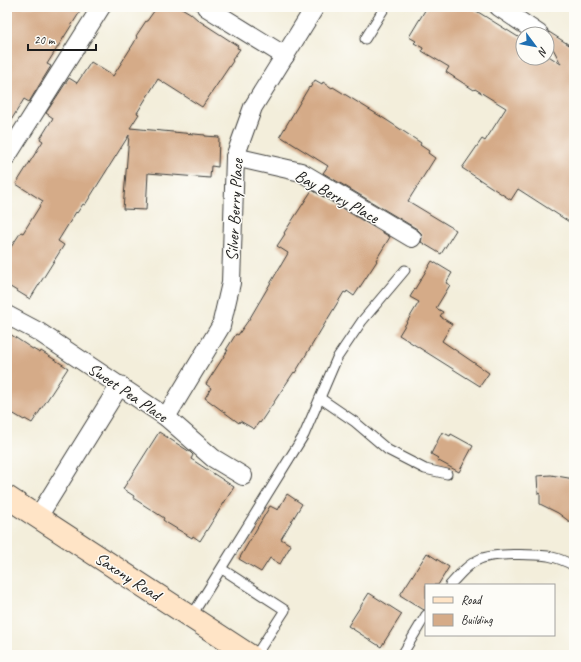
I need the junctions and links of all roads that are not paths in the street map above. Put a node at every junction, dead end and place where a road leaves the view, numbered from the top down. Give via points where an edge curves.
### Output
1 (101, 7) edge
2 (206, 7) edge
3 (315, 7) edge
4 (385, 7) edge
5 (499, 7) edge
6 (526, 26) edge
7 (365, 39) dead end
8 (285, 56) junction
9 (7, 156) edge
10 (235, 157) junction
11 (412, 238) dead end
12 (405, 270) dead end
13 (7, 315) edge
14 (120, 385) junction
15 (320, 398) junction
16 (166, 417) junction
17 (447, 474) dead end
18 (243, 476) dead end
19 (7, 497) edge
20 (38, 517) junction
21 (574, 566) edge
22 (222, 569) junction
23 (451, 584) edge
24 (191, 617) junction
25 (425, 617) edge
26 (248, 654) edge
27 (402, 655) edge

1 - 9 street
2 - 8 street
3 - 8 street, Silver Berry Place
4 - 7 lane
5 - 6 street
8 - 10 street, Silver Berry Place via 253,107
10 - 11 street, Bay Berry Place via 301,172
10 - 16 street, Silver Berry Place via 231,283 221,326
12 - 15 lane via 362,321 337,358
13 - 14 street, Sweet Pea Place via 39,332
14 - 16 street, Sweet Pea Place
14 - 20 street
15 - 17 lane via 355,422 388,450 425,469
15 - 22 lane via 304,435
16 - 18 street, Sweet Pea Place via 214,458
19 - 20 street, Saxony Road
20 - 24 street, Saxony Road
21 - 23 lane via 548,556 497,554 470,565
22 - 24 lane
22 - 26 lane via 285,610
24 - 26 street, Saxony Road
25 - 27 lane

